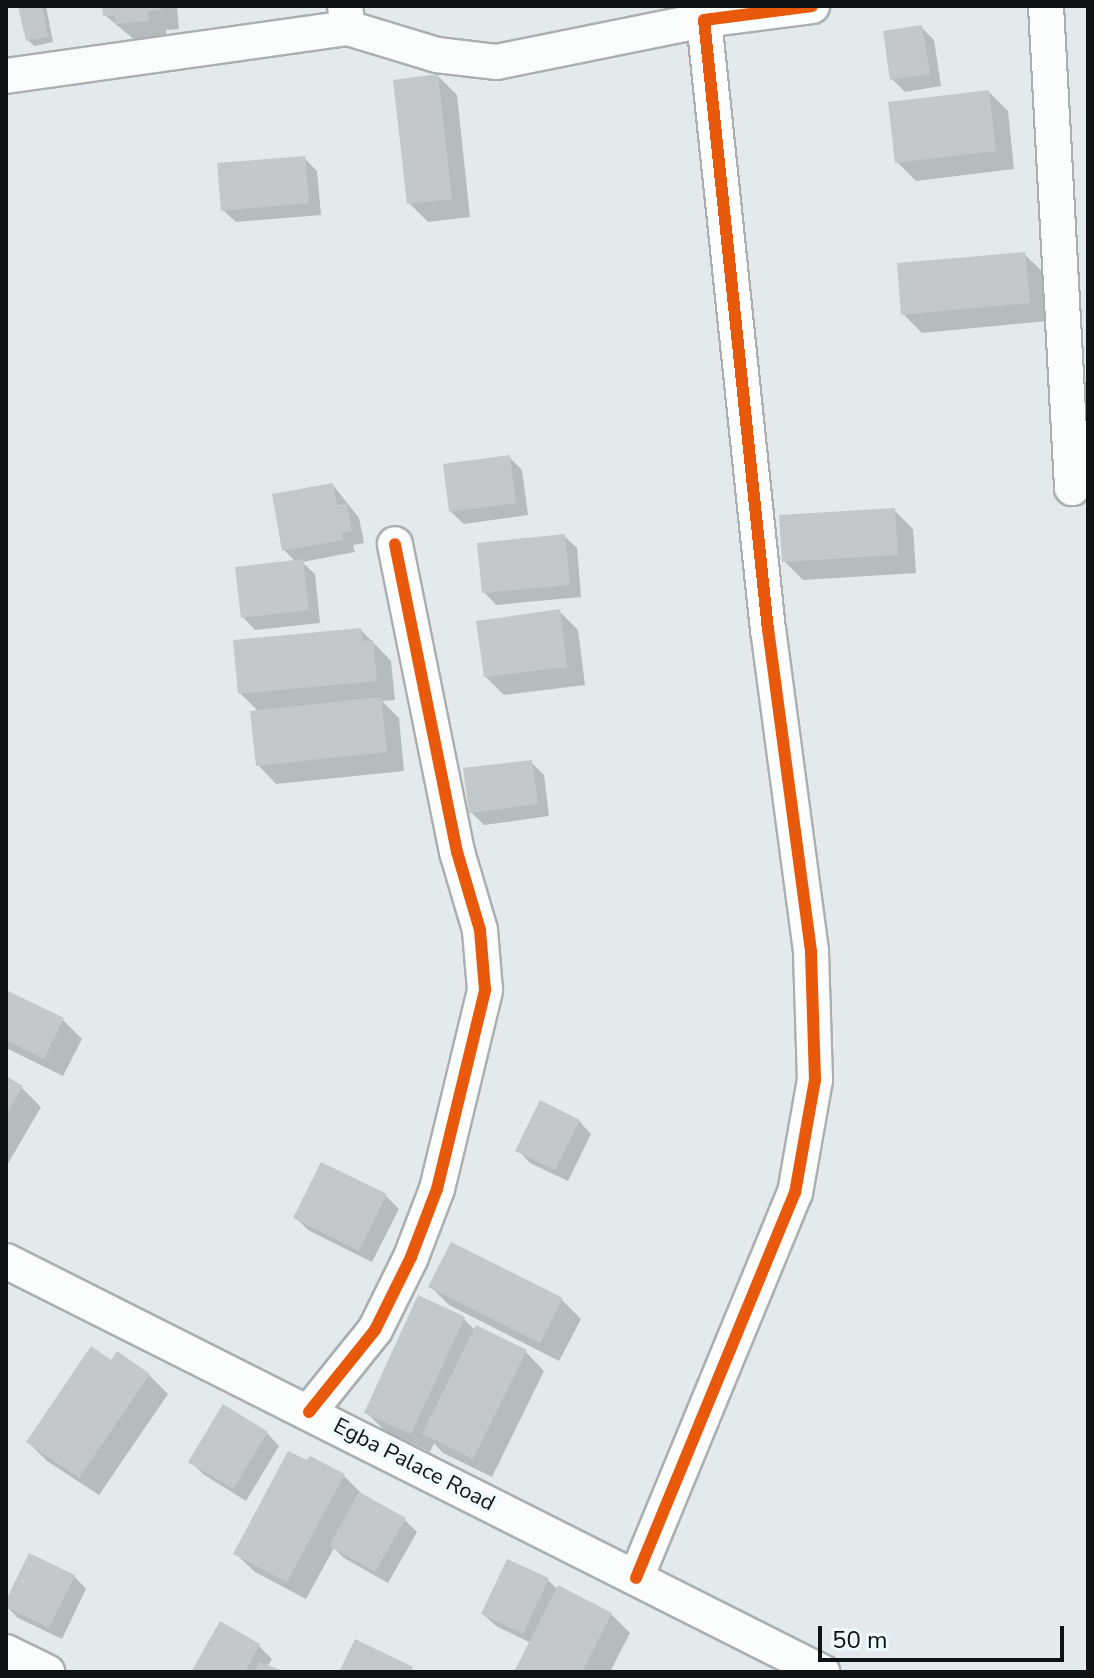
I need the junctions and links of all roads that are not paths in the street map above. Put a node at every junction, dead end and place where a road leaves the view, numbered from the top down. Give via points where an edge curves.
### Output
1 (812, 6) edge
2 (1046, 6) edge
3 (346, 17) edge
4 (704, 20) junction
5 (6, 76) edge
6 (1072, 488) dead end
7 (395, 544) dead end
8 (6, 1261) edge
9 (309, 1412) junction
10 (636, 1578) junction
11 (6, 1652) edge
12 (47, 1672) edge
13 (822, 1672) edge

1 - 4 street
2 - 6 street
3 - 4 street via 437,55 496,62
3 - 5 street
4 - 10 street via 768,630 811,951 815,1080 795,1193
7 - 9 street via 457,852 480,930 485,990 437,1189 411,1257 375,1330
8 - 9 street, Egba Palace Road
9 - 10 street, Egba Palace Road
10 - 13 street, Egba Palace Road
11 - 12 street

